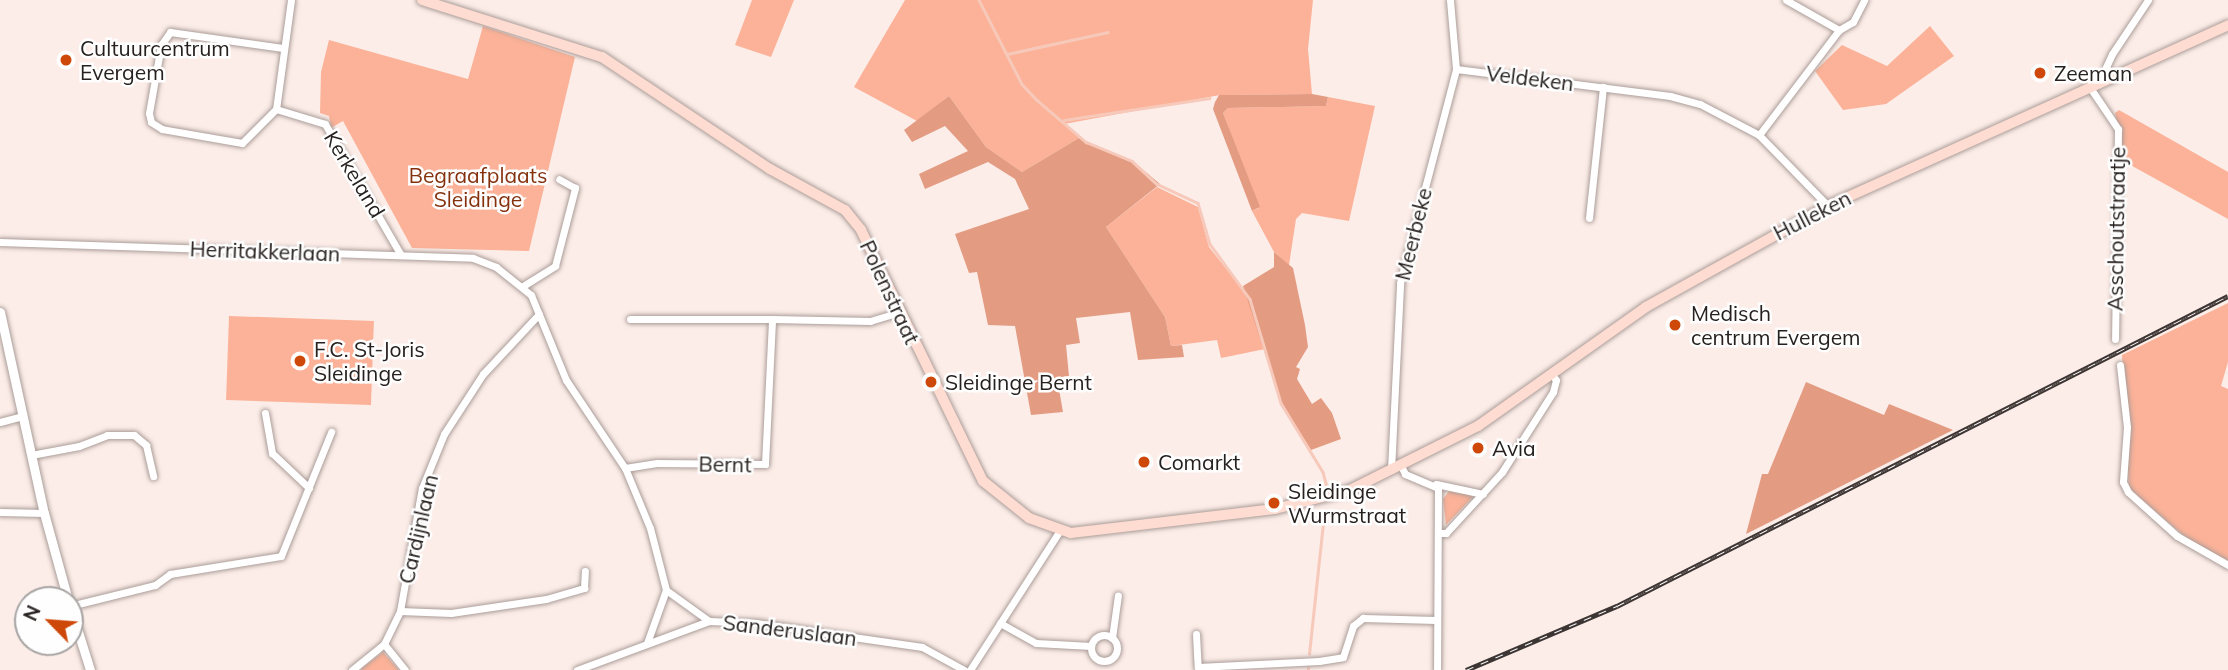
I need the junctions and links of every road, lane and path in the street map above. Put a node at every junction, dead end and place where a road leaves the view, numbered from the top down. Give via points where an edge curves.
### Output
1 (291, 0) edge
2 (422, 0) edge
3 (1450, 0) edge
4 (1786, 0) edge
5 (1864, 0) edge
6 (2148, 0) edge
7 (2228, 25) edge
8 (1839, 30) junction
9 (283, 48) junction
10 (1456, 69) junction
11 (2110, 76) junction
12 (2089, 86) junction
13 (1603, 87) junction
14 (275, 109) junction
15 (1759, 135) junction
16 (559, 179) dead end
17 (1828, 206) junction
18 (1589, 218) dead end
19 (0, 243) edge
20 (401, 256) junction
21 (523, 286) junction
22 (0, 312) edge
23 (899, 312) junction
24 (539, 314) junction
25 (630, 318) dead end
26 (772, 319) junction
27 (2115, 339) dead end
28 (2120, 365) dead end
29 (1551, 373) junction
30 (265, 414) dead end
31 (23, 416) junction
32 (0, 422) edge
33 (331, 432) dead end
34 (31, 455) junction
35 (625, 468) junction
36 (1396, 468) junction
37 (153, 476) dead end
38 (1436, 484) junction
39 (309, 488) junction
40 (1483, 494) junction
41 (1324, 499) joint
42 (0, 512) edge
43 (44, 513) junction
44 (1059, 532) junction
45 (1439, 533) junction
46 (2228, 565) edge
47 (585, 570) dead end
48 (64, 586) edge
49 (666, 590) junction
50 (1118, 595) dead end
51 (84, 603) edge
52 (400, 611) junction
53 (1436, 620) junction
54 (709, 621) junction
55 (999, 623) junction
56 (1196, 634) dead end
57 (1112, 638) junction
58 (647, 643) junction
59 (384, 644) junction
60 (1091, 646) junction
61 (84, 651) edge
62 (1112, 658) junction
63 (1198, 668) edge
64 (90, 670) edge
65 (352, 670) edge
66 (405, 670) edge
67 (578, 670) edge
68 (964, 670) edge
69 (970, 670) edge
70 (1112, 670) edge
71 (1437, 670) edge

1 - 9 street
2 - 23 main road, Polenstraat via 601,57 770,169 836,204 861,230
3 - 10 street, Meerbeke
4 - 8 street
5 - 8 street via 1853,22
6 - 11 street via 2112,54 2106,67
7 - 11 main road, Hulleken
8 - 15 street
9 - 14 street
9 - 14 street via 170,32 161,44 149,113 162,130 242,143
10 - 13 street, Veldeken
10 - 36 street, Meerbeke via 1402,270
11 - 12 main road, Hulleken
12 - 17 main road, Hulleken
12 - 27 street, Asschoutstraatje via 2118,129
13 - 15 street, Veldeken via 1700,104
13 - 18 street, Veldeken
14 - 20 street, Kerkeland via 324,124
15 - 17 street, Veldeken
16 - 21 street via 576,188 555,266
17 - 29 main road, Hulleken via 1646,307
19 - 20 street, Herritakkerlaan
20 - 21 street, Herritakkerlaan via 473,258
21 - 24 street, Herritakkerlaan
22 - 31 street
23 - 26 street via 870,321
23 - 44 main road, Polenstraat via 983,481 1029,518
24 - 35 street, Herritakkerlaan via 566,380
24 - 52 street, Cardijnlaan via 483,374 444,434 422,488
25 - 26 street
26 - 35 street, Bernt via 765,464 657,463
28 - 46 street via 2127,428 2123,482 2128,492 2177,536
29 - 36 main road, Hulleken via 1478,426
29 - 40 street via 1556,380 1553,392
30 - 39 street via 272,453
31 - 32 street
31 - 34 street
33 - 39 street
34 - 37 street via 79,446 107,435 134,435 146,445
34 - 43 street
35 - 49 street, Herritakkerlaan via 650,528
36 - 38 street
36 - 41 main road, Hulleken
38 - 40 street
38 - 45 street
39 - 51 street via 281,556 170,574 155,585
40 - 45 street via 1446,533
41 - 44 main road, Polenstraat via 1126,528
42 - 43 street
43 - 48 street
44 - 55 street
45 - 53 street
47 - 52 street, Cardijnlaan via 584,588 546,599 463,612
49 - 54 street
49 - 58 street
50 - 57 street
52 - 59 street, Cardijnlaan
53 - 63 street via 1363,618 1353,626 1345,655 1337,659
53 - 71 street
54 - 58 street, Sanderuslaan
54 - 68 street, Sanderuslaan via 756,623 922,647
55 - 60 street via 1037,643
55 - 69 street
56 - 63 street
57 - 60 street via 1099,635
57 - 62 street via 1117,646
58 - 67 street, Sanderuslaan
59 - 65 street, Cardijnlaan
59 - 66 street
60 - 62 street via 1098,659
61 - 64 street
62 - 70 street

